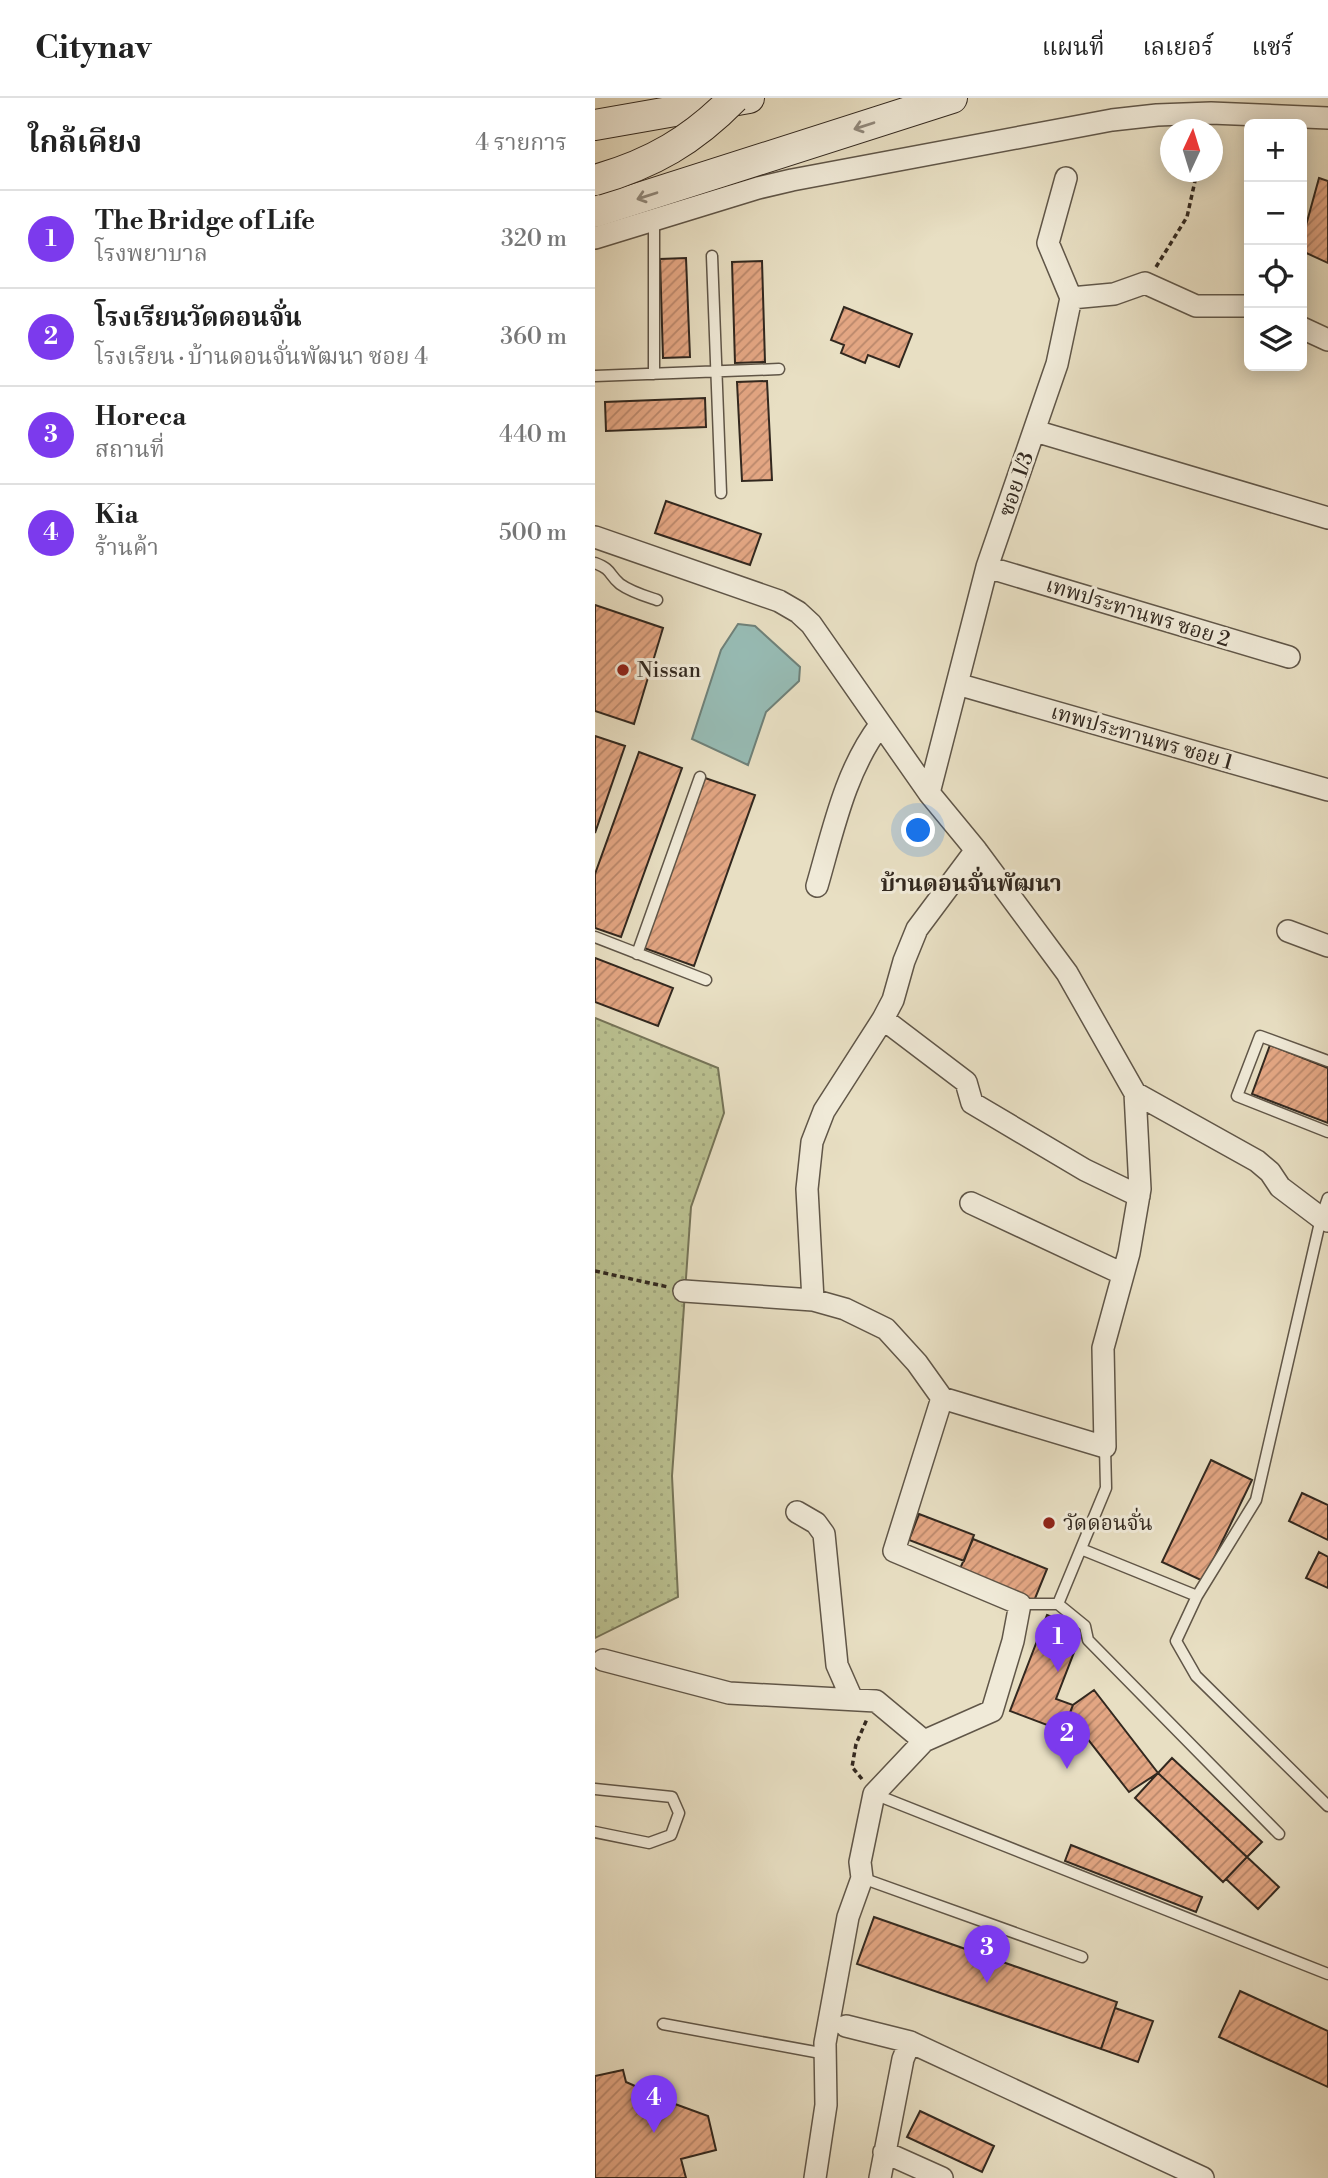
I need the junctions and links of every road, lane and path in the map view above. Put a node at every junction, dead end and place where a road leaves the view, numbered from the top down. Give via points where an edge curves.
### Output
1 (734, 98) edge
2 (749, 98) edge
3 (952, 98) edge
4 (1328, 118) edge
5 (595, 125) edge
6 (1066, 178) dead end
7 (595, 180) edge
8 (1195, 182) edge
9 (596, 218) edge
10 (653, 220) junction
11 (712, 256) dead end
12 (1145, 284) junction
13 (1071, 298) junction
14 (1244, 306) edge
15 (1307, 330) edge
16 (1328, 341) edge
17 (779, 369) dead end
18 (716, 372) junction
19 (654, 374) junction
20 (595, 376) edge
21 (1035, 431) junction
22 (721, 493) dead end
23 (1328, 518) edge
24 (595, 537) edge
25 (595, 564) edge
26 (987, 567) junction
27 (657, 600) dead end
28 (1289, 657) dead end
29 (957, 684) junction
30 (880, 725) junction
31 (700, 777) dead end
32 (1328, 790) edge
33 (929, 793) junction
34 (976, 850) junction
35 (817, 886) dead end
36 (1288, 931) dead end
37 (595, 937) edge
38 (1328, 946) edge
39 (637, 954) junction
40 (706, 981) dead end
41 (883, 1019) junction
42 (1328, 1061) edge
43 (1135, 1093) junction
44 (1328, 1132) edge
45 (1139, 1196) junction
46 (971, 1203) dead end
47 (1326, 1212) edge
48 (595, 1271) edge
49 (1123, 1274) junction
50 (684, 1291) joint
51 (813, 1300) junction
52 (942, 1398) junction
53 (1105, 1447) junction
54 (797, 1512) dead end
55 (1081, 1549) junction
56 (1197, 1597) junction
57 (1020, 1604) junction
58 (1058, 1604) junction
59 (603, 1660) dead end
60 (852, 1699) junction
61 (876, 1700) junction
62 (925, 1741) junction
63 (595, 1789) edge
64 (874, 1794) junction
65 (1328, 1806) edge
66 (595, 1832) edge
67 (1279, 1834) dead end
68 (862, 1878) junction
69 (1082, 1956) dead end
70 (1328, 1974) edge
71 (663, 2024) dead end
72 (846, 2026) dead end
73 (909, 2042) junction
74 (825, 2054) junction
75 (884, 2152) junction
76 (815, 2178) edge
77 (880, 2178) edge
78 (942, 2178) edge
79 (1203, 2178) edge

1 - 7 main road, bridge via 686,141 625,172
2 - 5 main road
3 -> 9 main road
4 - 10 street via 1211,113 1112,120 792,180
6 - 13 street via 1048,243
8 - 12 path via 1187,217
9 - 10 street
10 - 19 lane
11 - 18 lane
12 - 13 street via 1114,295
12 - 14 street via 1196,306
13 - 21 street, ซอย 1/3 via 1057,364
15 - 16 street
17 - 18 lane
18 - 19 lane
18 - 22 lane
19 - 20 lane
21 - 23 street
21 - 26 street, ซอย 1/3
24 - 30 street via 779,601 798,612 821,636
25 - 27 lane via 608,568 633,592
26 - 28 street, เทพประทานพร ซอย 2
26 - 29 street, ซอย 1/3
29 - 32 street, เทพประทานพร ซอย 1
29 - 33 street, ซอย 1/3
30 - 33 street
30 - 35 street via 848,782
31 - 39 lane
33 - 34 street
34 - 41 street via 917,929
34 - 43 street via 1067,973
36 - 38 street
37 - 39 lane
39 - 40 lane
41 - 45 street via 966,1082 972,1103 1085,1170
41 - 51 street via 824,1111 812,1142 807,1189
42 - 44 lane via 1260,1036 1237,1096
43 - 45 street
43 - 47 street via 1257,1161 1280,1187
45 - 49 street
46 - 49 street
47 - 56 lane via 1256,1500
48 - 50 path
49 - 53 street via 1103,1348
50 - 51 street
51 - 52 street via 886,1329
52 - 53 street
52 - 57 street via 894,1551
53 - 55 lane via 1106,1488
54 - 60 street via 824,1534 837,1665
55 - 56 lane
55 - 58 lane
56 - 65 lane via 1176,1641 1196,1676
57 - 58 lane
57 - 62 street via 992,1711
58 - 67 lane via 1085,1626 1088,1640
59 - 60 street via 729,1693
60 - 61 street
61 - 62 street
61 - 64 path via 856,1744 852,1767
62 - 64 street
63 - 66 lane via 672,1797 679,1813 671,1835 649,1843
64 - 68 street via 860,1862
64 - 70 lane
68 - 69 lane
68 - 74 street via 848,1917
71 - 74 lane
72 - 73 street
73 - 75 street
73 - 79 street
74 - 76 street via 827,2105
75 - 77 street
75 - 78 street

